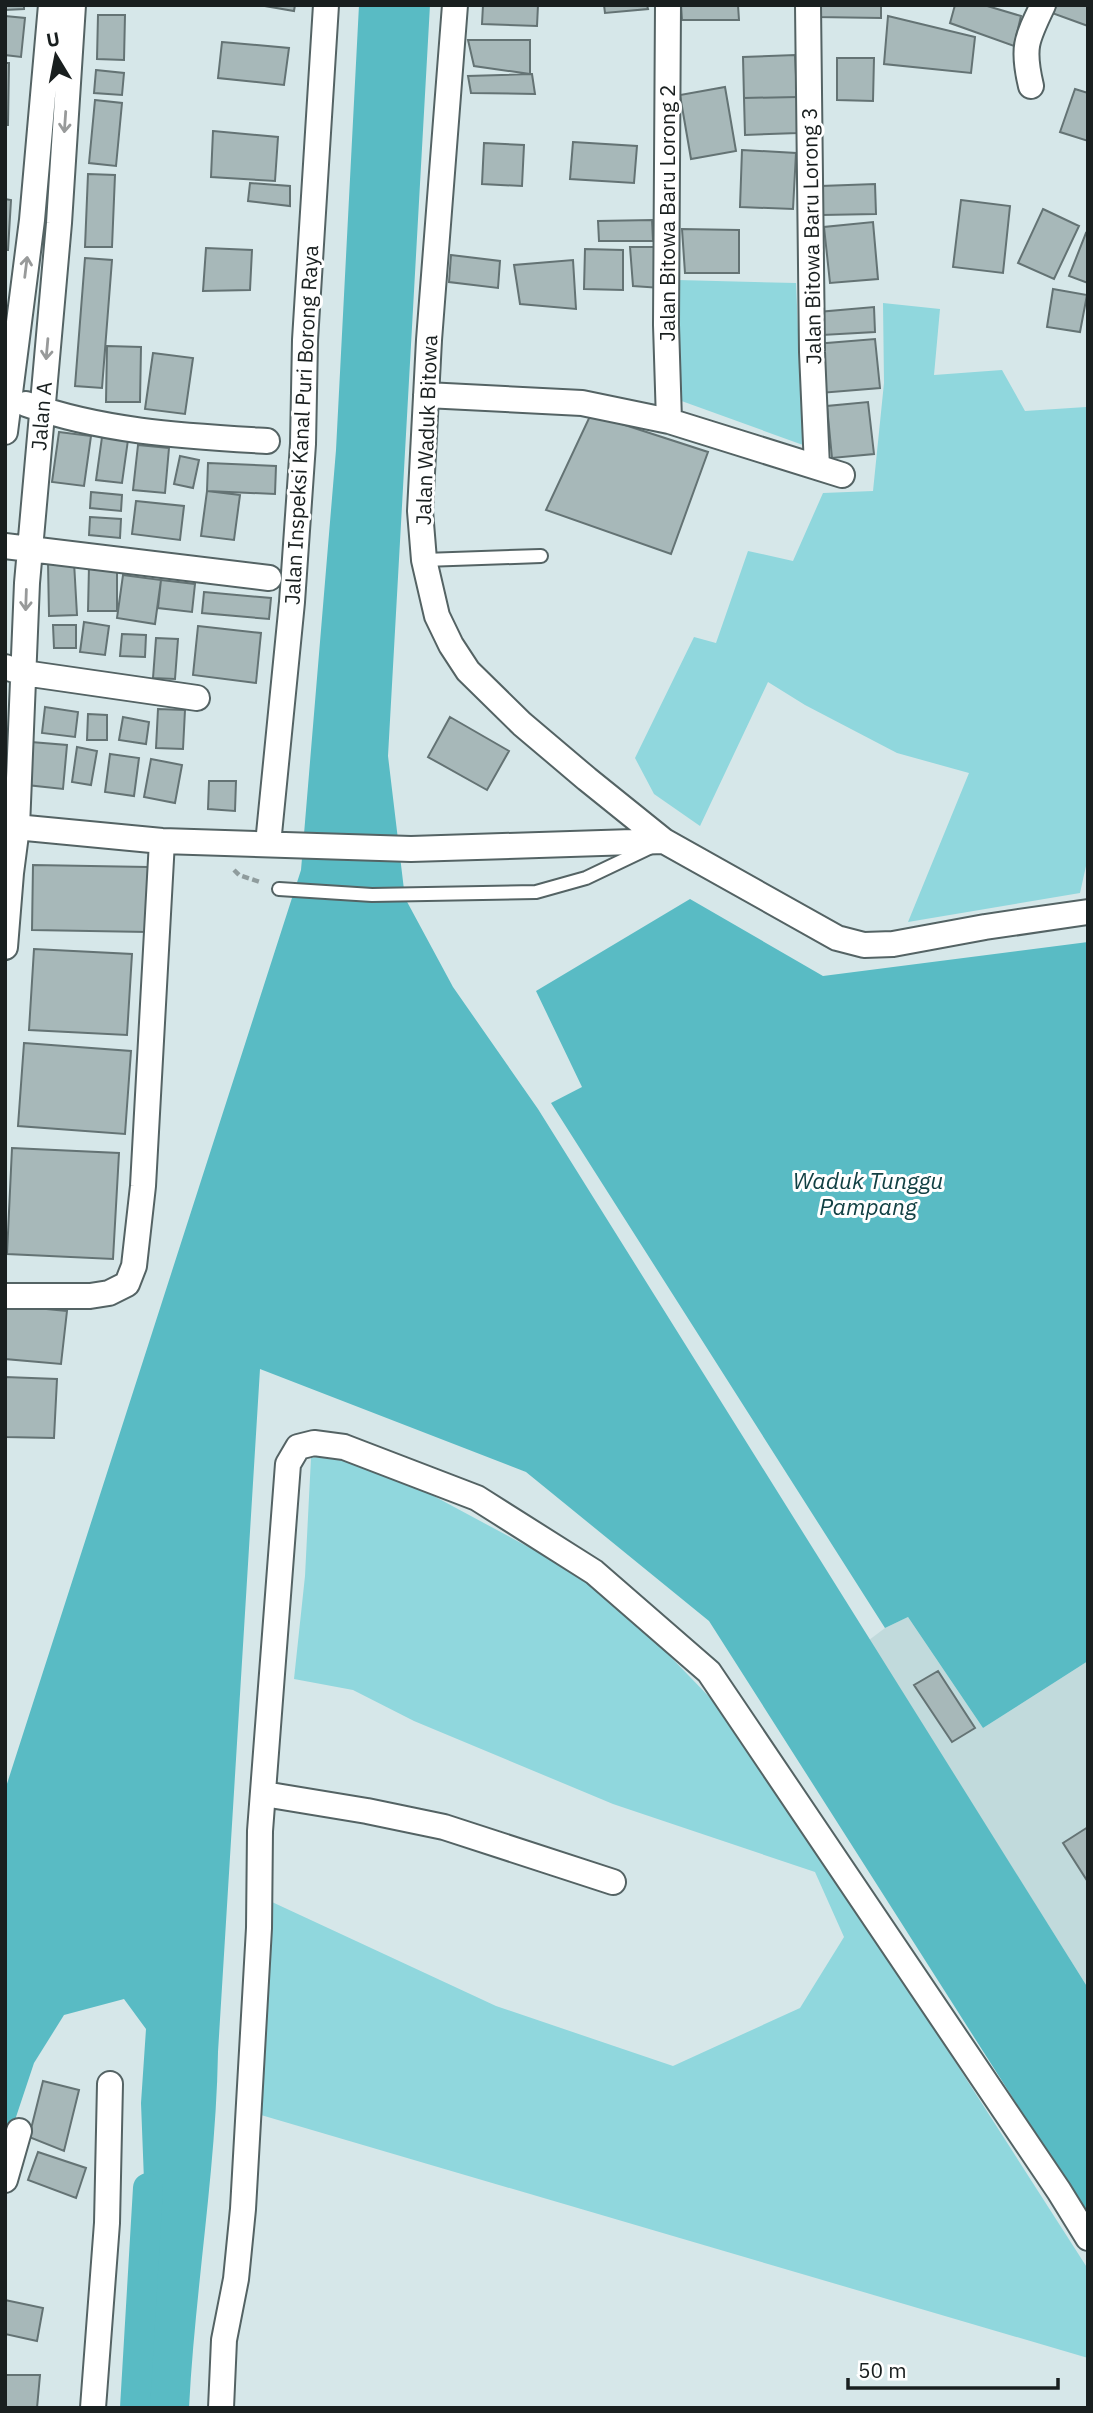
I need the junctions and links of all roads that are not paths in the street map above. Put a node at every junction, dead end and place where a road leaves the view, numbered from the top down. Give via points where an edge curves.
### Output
1 (51, 5) edge
2 (73, 5) edge
3 (326, 5) edge
4 (455, 5) edge
5 (668, 5) edge
6 (808, 5) edge
7 (1043, 5) edge
8 (58, 62) junction
9 (1031, 86) dead end
10 (426, 395) junction
11 (7, 398) edge
12 (41, 410) junction
13 (669, 421) junction
14 (5, 432) edge
15 (267, 441) dead end
16 (817, 467) junction
17 (842, 475) dead end
18 (17, 547) edge
19 (541, 556) dead end
20 (424, 560) junction
21 (269, 578) dead end
22 (15, 670) edge
23 (197, 698) dead end
24 (11, 827) edge
25 (162, 841) junction
26 (664, 841) junction
27 (274, 844) junction
28 (8, 872) edge
29 (279, 889) dead end
30 (1088, 912) edge
31 (5, 947) edge
32 (5, 1296) edge
33 (264, 1794) junction
34 (613, 1882) dead end
35 (110, 2084) dead end
36 (19, 2131) dead end
37 (5, 2180) edge
38 (1088, 2238) edge
39 (93, 2408) edge
40 (221, 2408) edge

1 - 8 street, Jalan A
2 - 8 street, Jalan A
3 - 27 street, Jalan Inspeksi Kanal Puri Borong Raya via 303,444
4 - 10 street, Jalan Waduk Bitowa
5 - 13 street, Jalan Bitowa Baru Lorong 2
6 - 16 street, Jalan Bitowa Baru Lorong 3
7 - 9 street via 1025,45
11 -> 8 street, Jalan A
8 -> 12 street, Jalan A via 59,223
10 - 13 street via 582,403
10 - 20 street, Jalan Waduk Bitowa via 420,511
11 - 12 street
11 - 14 street, Jalan A
12 - 15 street via 156,434
12 - 18 street, Jalan A
13 - 16 street
16 - 17 street
18 - 21 street
18 -> 22 street, Jalan A
19 - 20 lane
20 - 26 street, Jalan Waduk Bitowa via 438,616 468,671 522,724
22 - 23 street
22 - 24 street, Jalan A
24 - 25 street
24 - 28 street, Jalan A
25 - 27 street
25 - 32 street via 143,1186 134,1266 127,1284 109,1293
26 - 27 street via 411,849
26 - 29 lane via 586,878 536,892 372,895
26 - 30 street, Jalan Waduk Bitowa via 837,938 864,945 904,943
28 - 31 street, Jalan A
33 - 34 street via 444,1827
33 - 38 street via 288,1464 298,1447 314,1443 344,1447 477,1499 594,1572 709,1672
33 - 40 street via 243,2209
35 - 39 street via 107,2223
36 - 37 street

